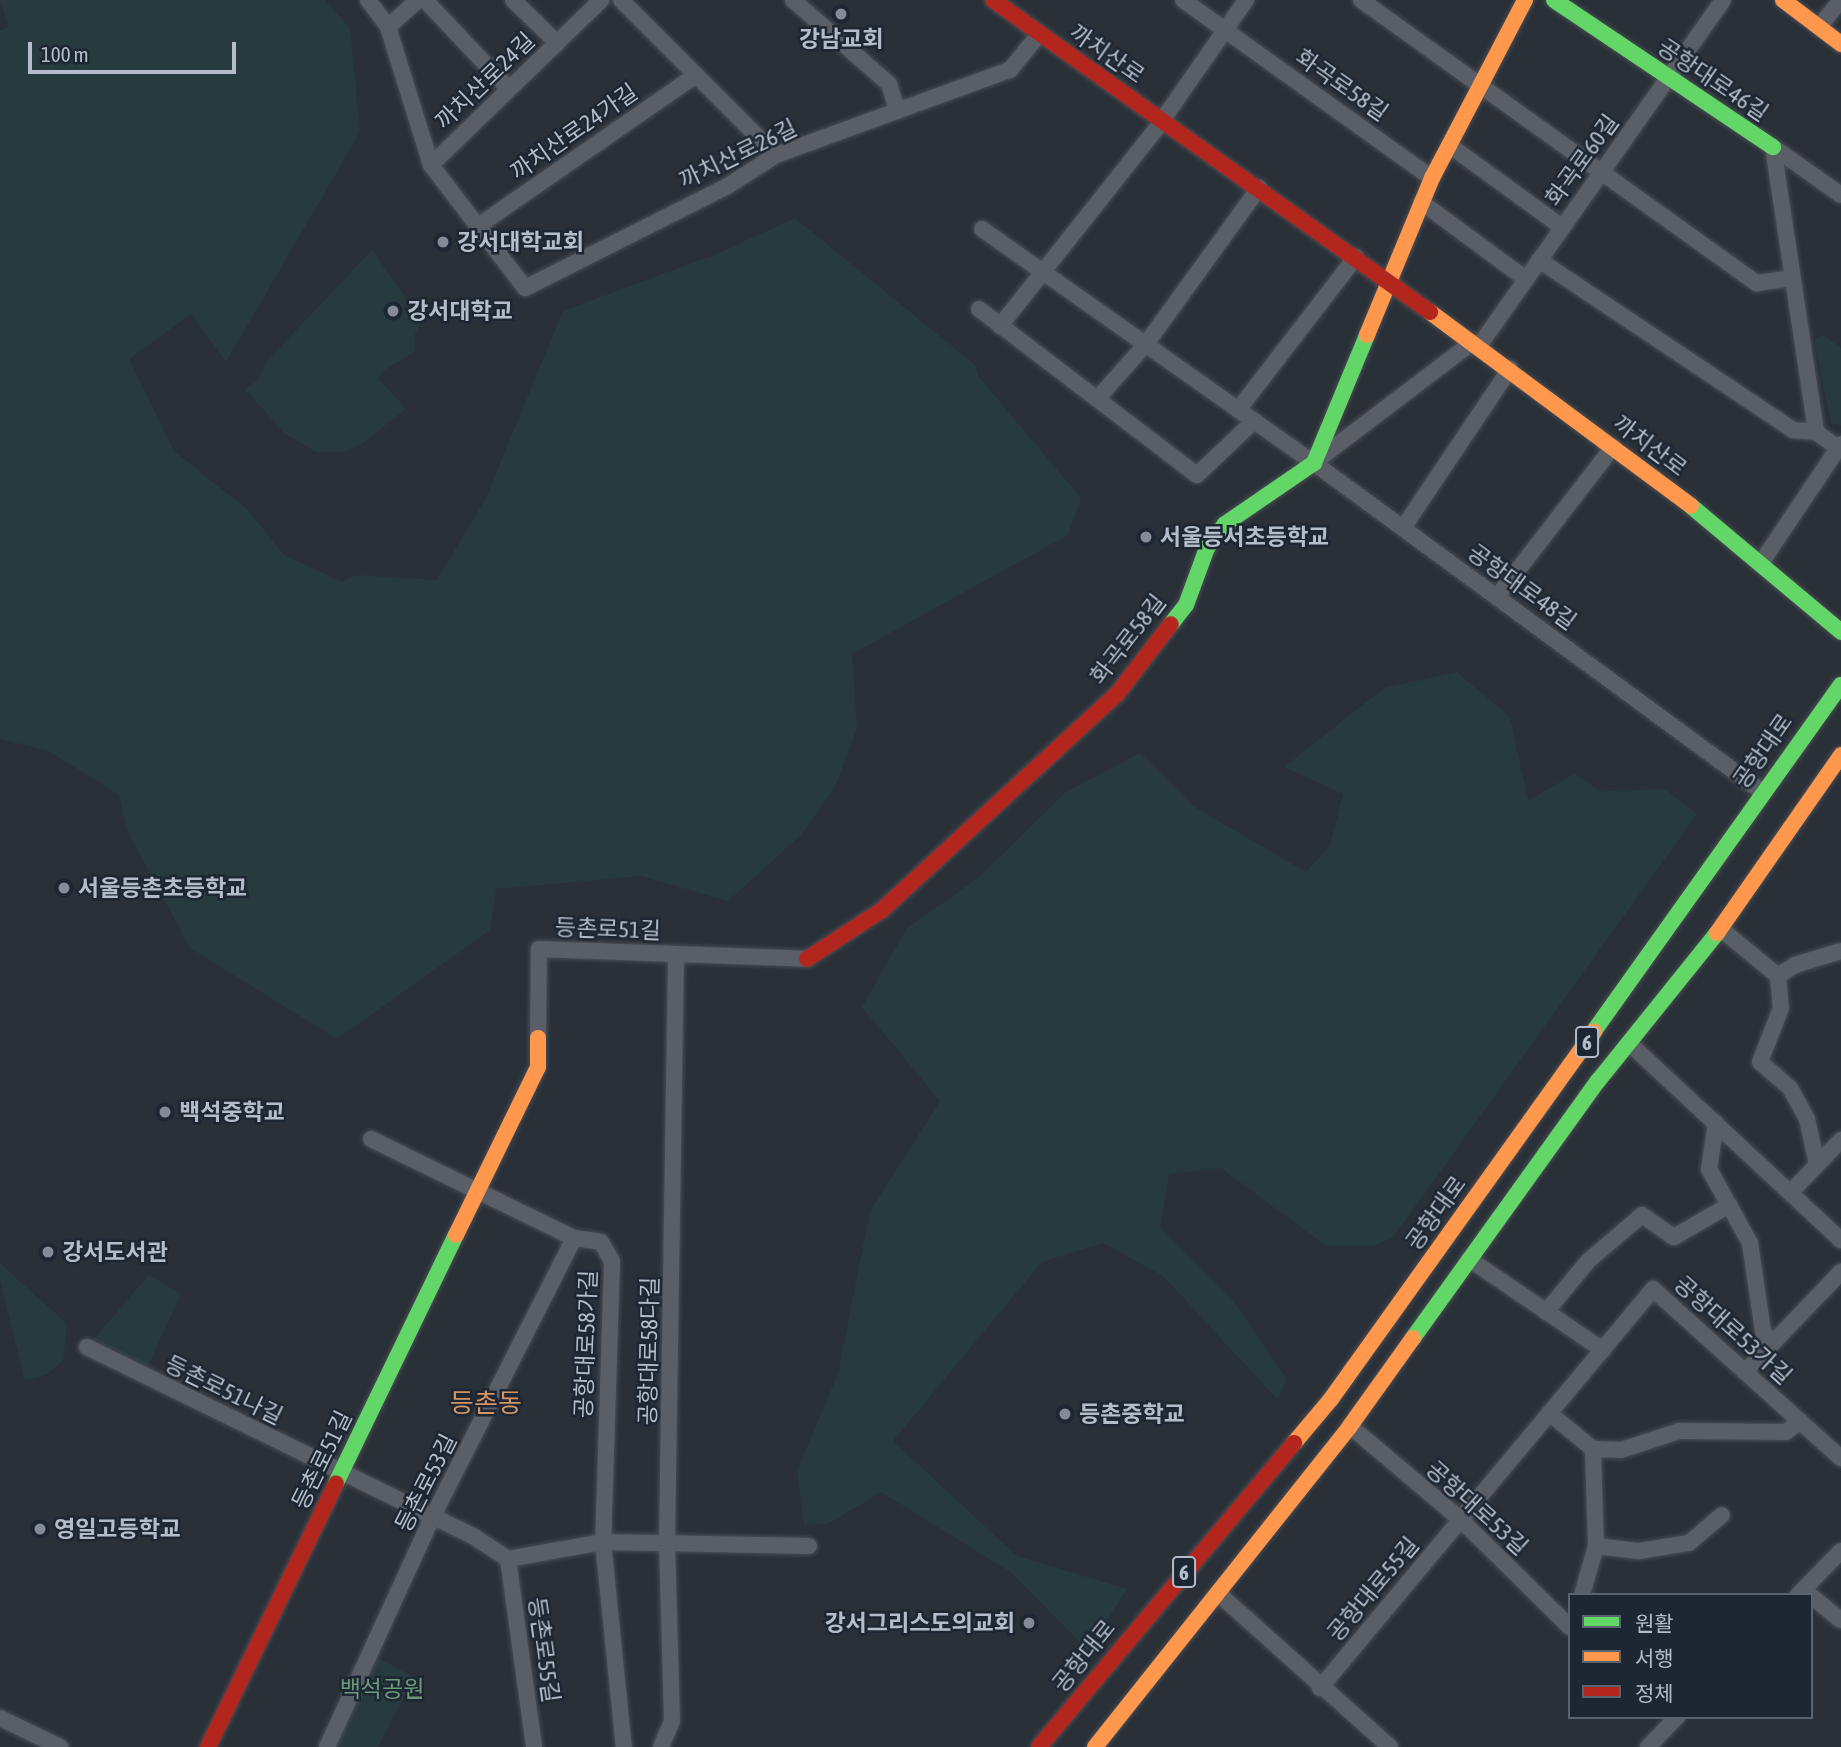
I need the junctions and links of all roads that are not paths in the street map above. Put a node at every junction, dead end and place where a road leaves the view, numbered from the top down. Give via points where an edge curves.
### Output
1 (368, 0) edge
2 (418, 0) edge
3 (425, 0) edge
4 (513, 0) edge
5 (600, 0) edge
6 (621, 0) edge
7 (793, 0) edge
8 (993, 0) edge
9 (1183, 0) edge
10 (1246, 0) edge
11 (1361, 0) edge
12 (1525, 0) edge
13 (1554, 0) edge
14 (1723, 0) edge
15 (1783, 0) edge
16 (1841, 0) edge
17 (388, 27) junction
18 (1819, 27) junction
19 (1225, 30) junction
20 (1038, 34) junction
21 (556, 43) junction
22 (1841, 44) edge
23 (696, 75) junction
24 (1669, 78) junction
25 (509, 89) junction
26 (1479, 89) junction
27 (897, 111) junction
28 (1161, 119) junction
29 (1449, 145) junction
30 (1773, 147) junction
31 (776, 155) junction
32 (431, 165) junction
33 (1601, 172) junction
34 (1432, 178) junction
35 (1259, 188) junction
36 (1841, 195) edge
37 (1421, 202) junction
38 (478, 226) junction
39 (1562, 227) junction
40 (982, 229) dead end
41 (1356, 257) junction
42 (1539, 260) junction
43 (1045, 273) junction
44 (1791, 278) junction
45 (1386, 279) junction
46 (1526, 279) junction
47 (979, 309) dead end
48 (1000, 326) junction
49 (1146, 344) junction
50 (1476, 344) junction
51 (1510, 369) junction
52 (1097, 399) junction
53 (1238, 410) junction
54 (1254, 421) junction
55 (1816, 432) junction
56 (1613, 447) junction
57 (1840, 448) edge
58 (1314, 463) junction
59 (1403, 528) junction
60 (1760, 563) junction
61 (1497, 597) junction
62 (1841, 632) edge
63 (1841, 685) edge
64 (1841, 755) edge
65 (1761, 791) junction
66 (1721, 929) junction
67 (1841, 951) edge
68 (676, 954) junction
69 (807, 959) joint
70 (1778, 976) junction
71 (1630, 1045) junction
72 (1716, 1123) junction
73 (371, 1139) dead end
74 (1841, 1140) edge
75 (1817, 1164) junction
76 (478, 1192) junction
77 (1790, 1193) junction
78 (1729, 1205) junction
79 (574, 1238) junction
80 (1841, 1240) edge
81 (1469, 1259) junction
82 (1841, 1272) edge
83 (1546, 1312) junction
84 (1770, 1346) junction
85 (87, 1347) dead end
86 (1603, 1349) junction
87 (1745, 1372) junction
88 (1549, 1413) junction
89 (1800, 1421) junction
90 (1350, 1426) junction
91 (1593, 1449) junction
92 (1841, 1458) edge
93 (341, 1474) junction
94 (1722, 1515) dead end
95 (433, 1516) junction
96 (1461, 1519) junction
97 (667, 1541) junction
98 (603, 1542) junction
99 (809, 1546) dead end
100 (1596, 1546) junction
101 (1841, 1551) edge
102 (508, 1559) junction
103 (1583, 1593) edge
104 (1807, 1593) edge
105 (1220, 1595) junction
106 (1813, 1599) edge
107 (1841, 1620) edge
108 (1568, 1623) edge
109 (1320, 1688) junction
110 (0, 1718) edge
111 (1669, 1720) edge
112 (60, 1747) edge
113 (208, 1747) edge
114 (327, 1747) edge
115 (534, 1747) edge
116 (624, 1747) edge
117 (661, 1747) edge
118 (1040, 1747) edge
119 (1096, 1747) edge
120 (1390, 1747) edge
121 (1648, 1747) edge

1 - 17 street
2 - 17 street
3 - 25 street
4 - 21 street
5 - 21 street, 까치산로24길
6 - 23 street
7 - 27 street via 889,84
8 - 20 street, 까치산로
9 - 19 street, 화곡로58길
10 - 19 street
11 - 26 street
12 - 26 street
13 - 24 street, 공항대로46길
14 - 24 street, 화곡로60길
15 - 18 street
16 - 18 street
17 - 32 street
18 - 22 street
19 - 28 street
19 - 34 street, 화곡로58길
20 - 27 street, 까치산로26길 via 1010,70
20 - 28 street, 까치산로
21 - 25 street, 까치산로24길
23 - 31 street
23 - 38 street, 까치산로24가길
24 - 30 street, 공항대로46길
24 - 33 street, 화곡로60길
25 - 32 street, 까치산로24길
26 - 29 street
26 - 33 street
27 - 31 street, 까치산로26길
28 - 35 street, 까치산로
28 - 43 street
29 - 34 street
29 - 39 street
30 - 36 street
30 - 44 street, 공항대로46길
31 - 38 street, 까치산로26길 via 726,187 525,288
32 - 38 street
33 - 39 street, 화곡로60길
33 - 44 street via 1757,283
34 - 37 street
35 - 41 street, 까치산로
35 - 49 street
37 - 45 street
37 - 46 street
39 - 42 street, 화곡로60길
40 - 43 street, 공항대로48길
41 - 45 street, 까치산로
41 - 53 street
42 - 46 street, 화곡로60길
42 - 55 street via 1793,430
43 - 48 street
43 - 49 street, 공항대로48길
44 - 55 street, 공항대로46길
45 - 50 street, 까치산로
45 - 58 street
46 - 50 street, 화곡로60길
47 - 48 street
48 - 52 street
49 - 52 street
49 - 53 street, 공항대로48길
50 - 51 street, 까치산로
50 - 58 street
51 - 56 street, 까치산로
51 - 59 street
52 - 54 street via 1197,475
53 - 54 street, 공항대로48길
54 - 58 street, 공항대로48길
55 - 57 street
56 - 60 street, 까치산로
56 - 61 street
57 - 60 street
58 - 59 street, 공항대로48길
58 - 69 street, 화곡로58길 via 1225,524 1207,548 1186,605 1117,694 882,910
59 - 61 street, 공항대로48길
60 - 62 street, 까치산로
61 - 65 street, 공항대로48길
63 - 65 street, 공항대로 / 6
64 - 66 street, 6
65 - 118 street, 공항대로 / 6 via 1725,849 1331,1399
66 - 70 street
66 - 71 street, 6
67 - 70 street via 1795,964
68 - 69 street, 등촌로51길
68 - 76 street, 등촌로51길 via 539,949 538,1067
68 - 97 street, 공항대로58다길
70 - 75 street via 1782,1008 1760,1062 1790,1088 1807,1119
71 - 72 street
71 - 81 street, 6 via 1598,1081
72 - 77 street
72 - 78 street via 1709,1169
73 - 76 street
74 - 75 street
75 - 77 street
76 - 79 street, 공항대로58가길
76 - 93 street, 등촌로51길
77 - 80 street
78 - 83 street via 1674,1237 1642,1215 1588,1261
78 - 84 street via 1750,1243 1763,1331
79 - 95 street, 등촌로53길
79 - 98 street, 공항대로58가길 via 601,1242 612,1261
81 - 83 street
81 - 90 street, 6
82 - 84 street
83 - 86 street
84 - 87 street
85 - 93 street, 등촌로51나길
86 - 87 street, 공항대로53가길 via 1653,1289
86 - 88 street, 공항대로53가길
87 - 89 street, 공항대로53가길
88 - 91 street
88 - 96 street, 공항대로53가길
89 - 91 street via 1786,1432 1679,1431 1621,1450
89 - 92 street, 공항대로53가길
90 - 96 street, 공항대로53길
90 - 105 street, 6
91 - 100 street
93 - 95 street
93 - 113 street, 등촌로51길
94 - 100 street via 1689,1543 1639,1551
95 - 102 street
95 - 114 street, 등촌로53길
96 - 108 street, 공항대로53길
96 - 109 street, 공항대로55길
97 - 98 street
97 - 99 street
97 - 117 street, 공항대로58다길 via 672,1721
98 - 102 street
98 - 116 street, 공항대로58가길
100 - 103 street
101 - 104 street
102 - 115 street, 등촌로55길
105 - 109 street
105 - 119 street, 6
106 - 107 street
109 - 120 street
110 - 112 street
111 - 121 street

